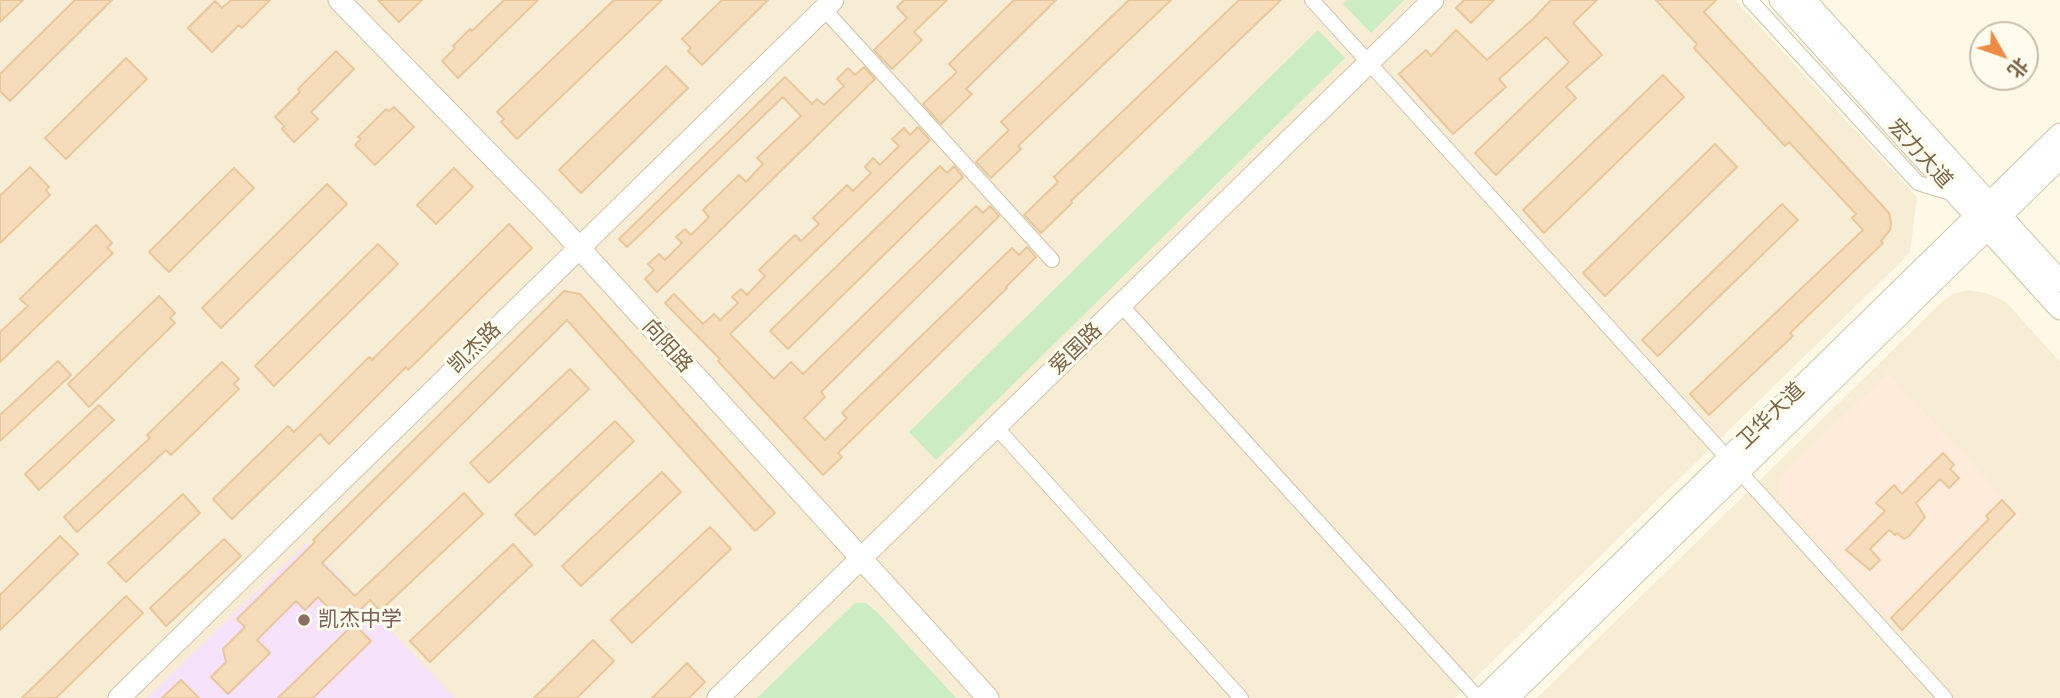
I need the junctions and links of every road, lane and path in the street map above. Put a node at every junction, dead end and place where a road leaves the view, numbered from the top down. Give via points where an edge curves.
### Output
1 (339, 0) edge
2 (1312, 0) edge
3 (1433, 0) edge
4 (1750, 0) edge
5 (1780, 0) edge
6 (1805, 0) edge
7 (829, 5) edge
8 (1370, 62) junction
9 (2060, 134) edge
10 (2060, 158) edge
11 (1957, 195) junction
12 (1988, 216) junction
13 (578, 248) junction
14 (1052, 260) dead end
15 (2060, 281) edge
16 (1121, 305) junction
17 (2060, 309) edge
18 (996, 427) junction
19 (1734, 464) junction
20 (860, 559) junction
21 (119, 698) edge
22 (718, 698) edge
23 (988, 698) edge
24 (1241, 698) edge
25 (1480, 698) edge
26 (1508, 698) edge
27 (1945, 698) edge

1 - 13 street, 向阳路
2 - 8 street
3 - 8 street, 爱国路
4 - 11 street via 1918,183
5 - 11 street, 宏力大道
6 - 12 street, 宏力大道
7 - 13 street, 凯杰路
7 - 14 street
8 - 16 street, 爱国路
8 - 19 street
9 - 12 street, 卫华大道
10 - 12 street, 卫华大道
11 - 12 street, 宏力大道
12 - 15 street, 宏力大道
12 - 17 street, 宏力大道
12 - 19 street, 卫华大道
13 - 20 street, 向阳路
13 - 21 street, 凯杰路
16 - 18 street, 爱国路
16 - 25 street
18 - 20 street, 爱国路
18 - 24 street
19 - 25 street, 卫华大道
19 - 26 street, 卫华大道
19 - 27 street
20 - 22 street, 爱国路
20 - 23 street, 向阳路

